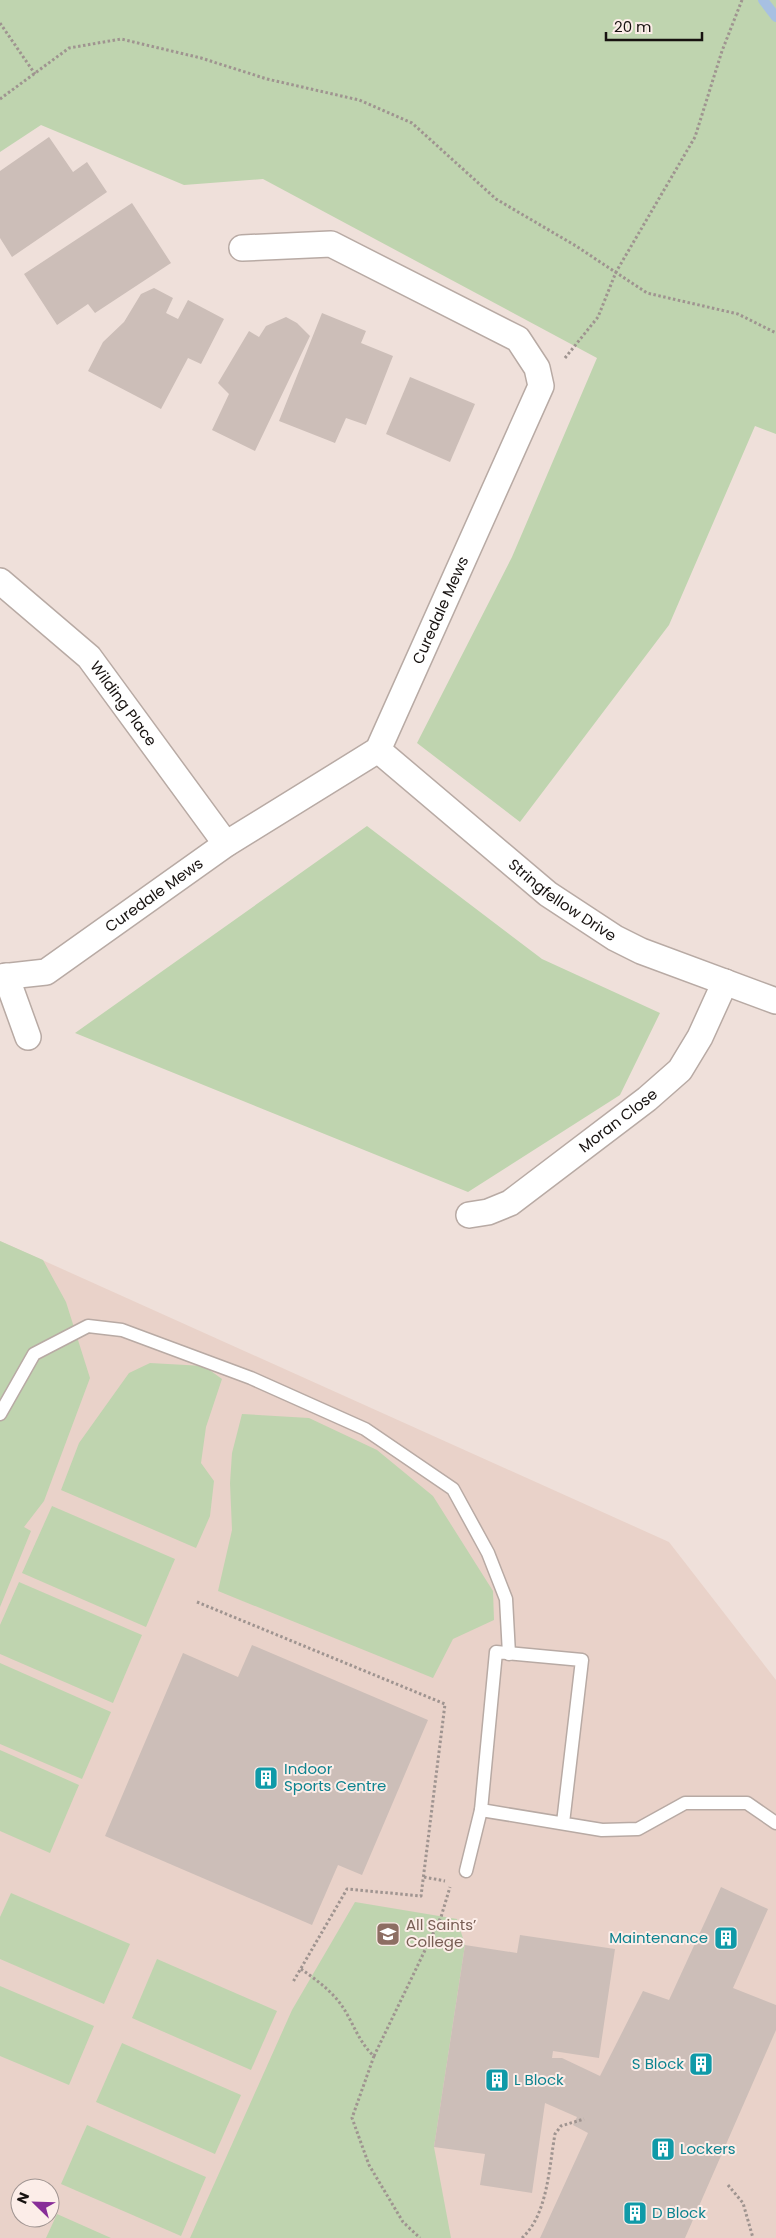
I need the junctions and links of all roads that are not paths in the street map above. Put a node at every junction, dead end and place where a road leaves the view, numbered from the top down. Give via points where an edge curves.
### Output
1 (242, 248) dead end
2 (0, 581) edge
3 (378, 750) junction
4 (226, 844) junction
5 (3, 976) edge
6 (725, 982) junction
7 (776, 1001) edge
8 (28, 1037) dead end
9 (469, 1216) dead end
10 (0, 1414) edge
11 (509, 1654) junction
12 (481, 1810) junction
13 (563, 1823) junction
14 (776, 1823) edge
15 (466, 1870) dead end

1 - 3 street, Curedale Mews via 331,244 518,339 537,368 541,386
2 - 4 street, Wilding Place via 89,657
3 - 4 street, Curedale Mews
3 - 6 street, Stringfellow Drive via 548,894 641,952
4 - 5 street, Curedale Mews via 46,972
5 - 8 street
6 - 7 street, Stringfellow Drive
6 - 9 street, Moran Close via 700,1037 680,1070 667,1082 510,1203
10 - 11 lane via 34,1354 88,1326 131,1333 250,1378 365,1429 454,1489 488,1553 506,1599
11 - 12 lane via 496,1652
11 - 13 lane via 582,1660
12 - 13 lane
12 - 15 lane
13 - 14 lane via 602,1830 638,1829 685,1804 747,1803

